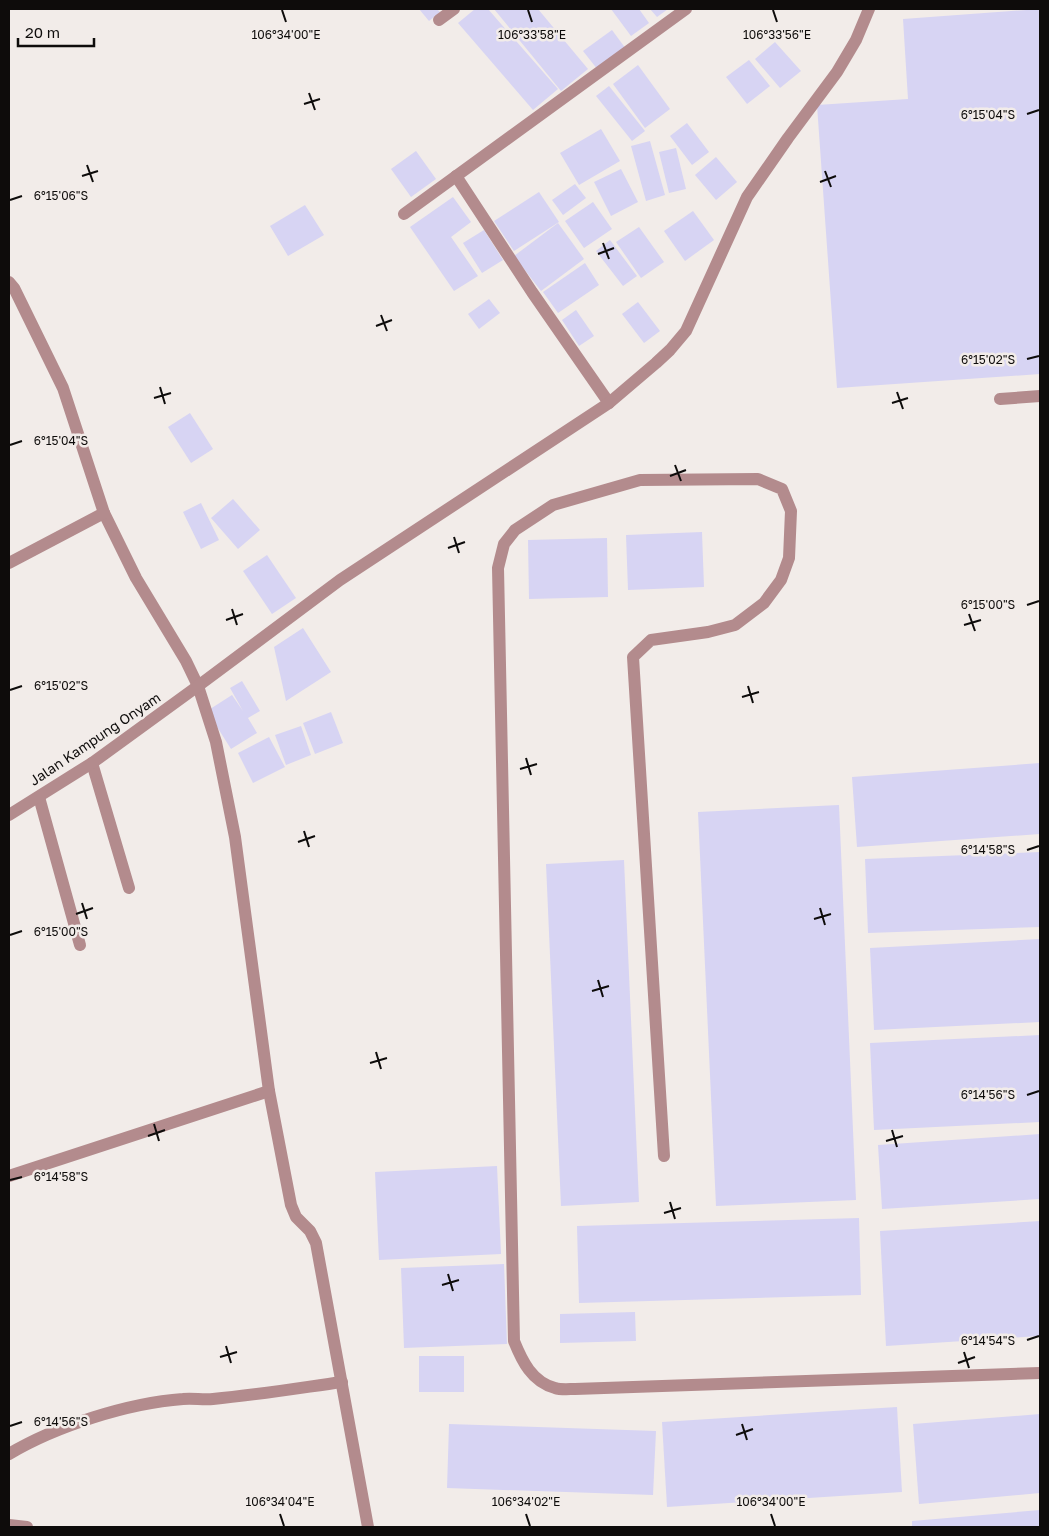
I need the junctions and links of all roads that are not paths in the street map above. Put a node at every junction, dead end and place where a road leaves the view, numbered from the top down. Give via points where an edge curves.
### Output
1 (454, 9) edge
2 (686, 9) edge
3 (869, 9) edge
4 (439, 20) dead end
5 (456, 176) junction
6 (404, 214) dead end
7 (9, 282) edge
8 (1040, 396) edge
9 (1000, 399) dead end
10 (609, 403) junction
11 (104, 513) junction
12 (9, 563) edge
13 (198, 686) junction
14 (92, 762) junction
15 (39, 796) junction
16 (9, 815) edge
17 (129, 888) dead end
18 (80, 945) dead end
19 (269, 1091) junction
20 (664, 1156) dead end
21 (9, 1176) edge
22 (1040, 1373) edge
23 (342, 1382) junction
24 (9, 1454) edge
25 (9, 1525) edge
26 (27, 1527) edge
27 (368, 1527) edge

1 - 4 street
2 - 5 street
3 - 10 street, Jalan Kampung Onyam via 837,72 747,197 686,330 670,350
5 - 6 street
5 - 10 street
7 - 11 street via 63,388
8 - 9 street
10 - 13 street, Jalan Kampung Onyam via 340,580
11 - 12 street
11 - 13 street via 136,578
13 - 14 street, Jalan Kampung Onyam
13 - 19 street via 216,742 235,837
14 - 15 street, Jalan Kampung Onyam
14 - 17 street
15 - 16 street, Jalan Kampung Onyam
15 - 18 street
19 - 21 street
19 - 23 street via 291,1205 316,1243
20 - 22 street via 633,657 651,640 735,626 764,603 781,580 790,558 790,511 782,489 758,479 640,480 553,504 515,530 504,544 498,568 514,1341 523,1364 536,1378 554,1388
23 - 24 street via 135,1406 58,1431
23 - 27 street
25 - 26 street

